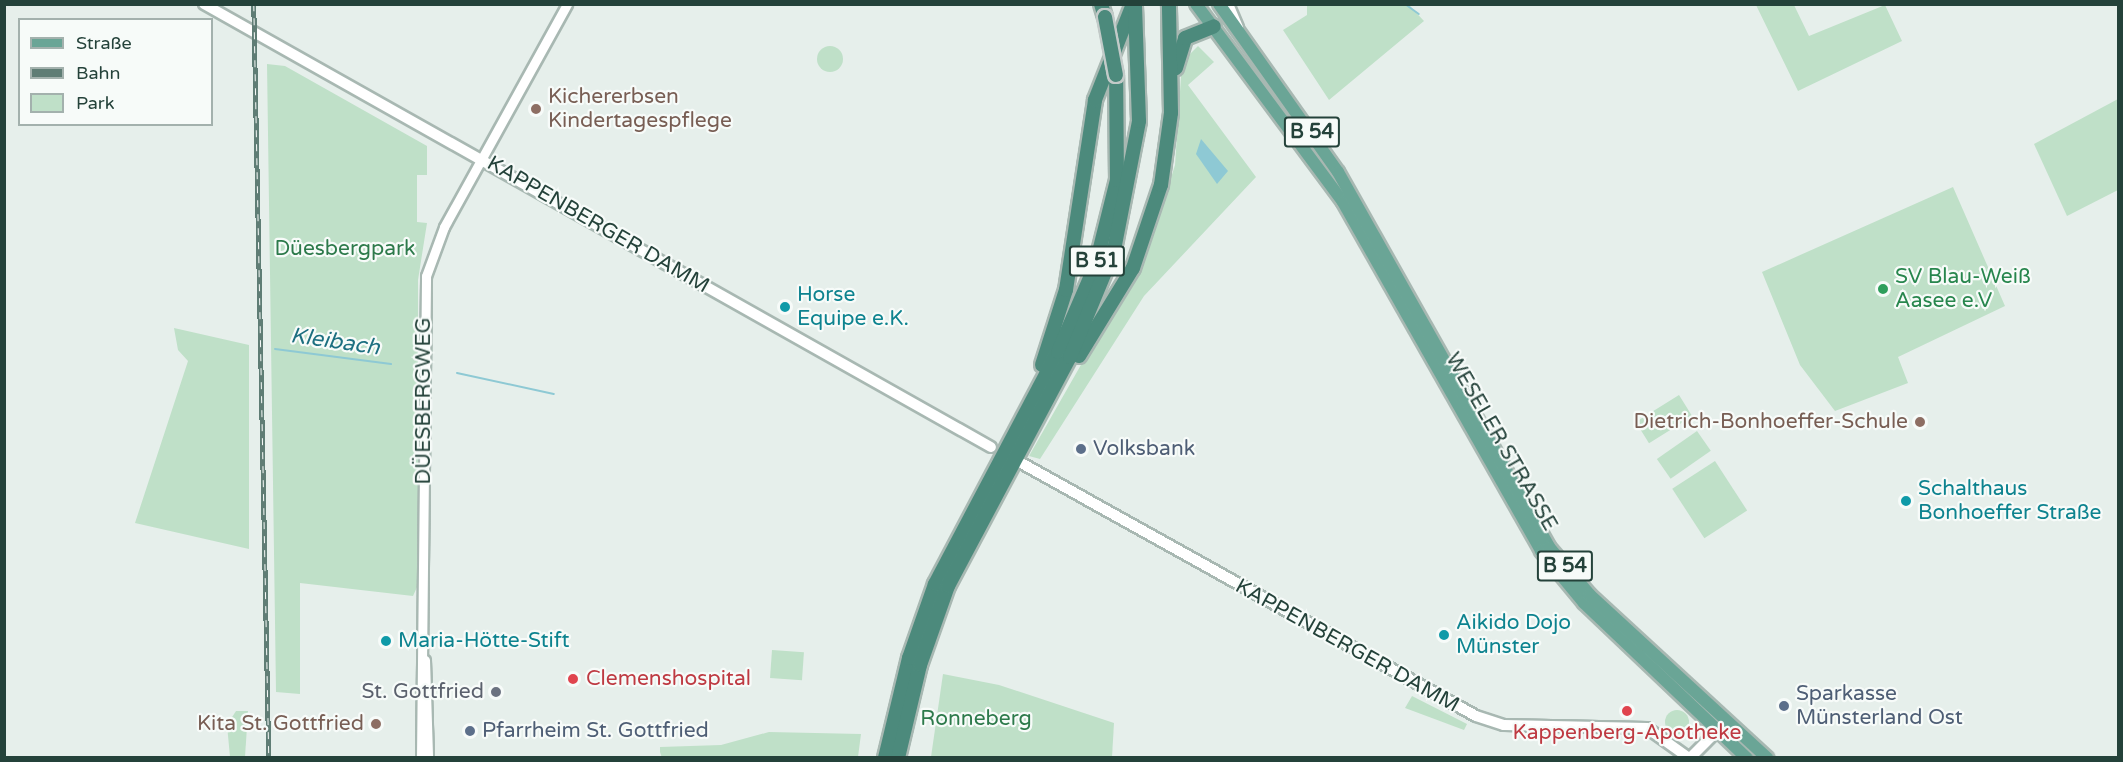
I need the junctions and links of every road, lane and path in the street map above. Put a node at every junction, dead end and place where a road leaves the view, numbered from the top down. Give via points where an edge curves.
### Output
1 (204, 4) edge
2 (567, 4) edge
3 (1134, 4) edge
4 (1169, 4) edge
5 (1196, 4) edge
6 (1219, 4) edge
7 (1228, 4) edge
8 (1103, 11) edge
9 (1214, 26) junction
10 (1238, 28) junction
11 (1171, 97) junction
12 (1309, 127) junction
13 (1296, 138) junction
14 (483, 160) junction
15 (1046, 401) junction
16 (1014, 430) junction
17 (992, 447) dead end
18 (1023, 464) dead end
19 (424, 655) junction
20 (1727, 721) junction
21 (1718, 731) junction
22 (422, 758) edge
23 (428, 758) edge
24 (885, 758) edge
25 (898, 758) edge
26 (1689, 758) edge
27 (1747, 758) edge
28 (1767, 758) edge

1 - 14 main road, KAPPENBERGER DAMM
2 - 14 street, DÜESBERGWEG
3 - 15 highway, B 51 via 1138,24 1139,121 1124,212 1098,295
3 - 16 highway via 1095,100 1061,313
4 - 11 highway
5 - 9 main road, WESELER STRASSE / B 54
6 - 10 main road, WESELER STRASSE / B 54
7 - 10 main road
8 - 16 highway, B 51, bridge via 1116,75 1119,156 1106,234 1072,322
9 - 11 highway via 1185,38
9 - 13 main road, WESELER STRASSE / B 54
10 - 12 main road, WESELER STRASSE / B 54
11 - 15 highway via 1166,163 1142,248 1060,389
12 - 13 main road, B 54
12 - 20 main road, WESELER STRASSE / B 54 via 1410,294 1549,547 1590,596
13 - 21 main road, WESELER STRASSE / B 54 via 1343,202 1530,535 1584,603
14 - 17 main road, KAPPENBERGER DAMM
14 - 19 street, DÜESBERGWEG via 440,236 425,285
15 - 25 highway, B 51 via 948,586 917,675
16 - 24 highway, B 51 via 927,604
18 - 26 main road, KAPPENBERGER DAMM via 1476,716 1504,725 1647,728
19 - 22 street, DÜESBERGWEG
19 - 23 street, DÜESBERGWEG
20 - 21 main road
20 - 28 main road, WESELER STRASSE / B 54
21 - 26 main road
21 - 27 main road, WESELER STRASSE / B 54

